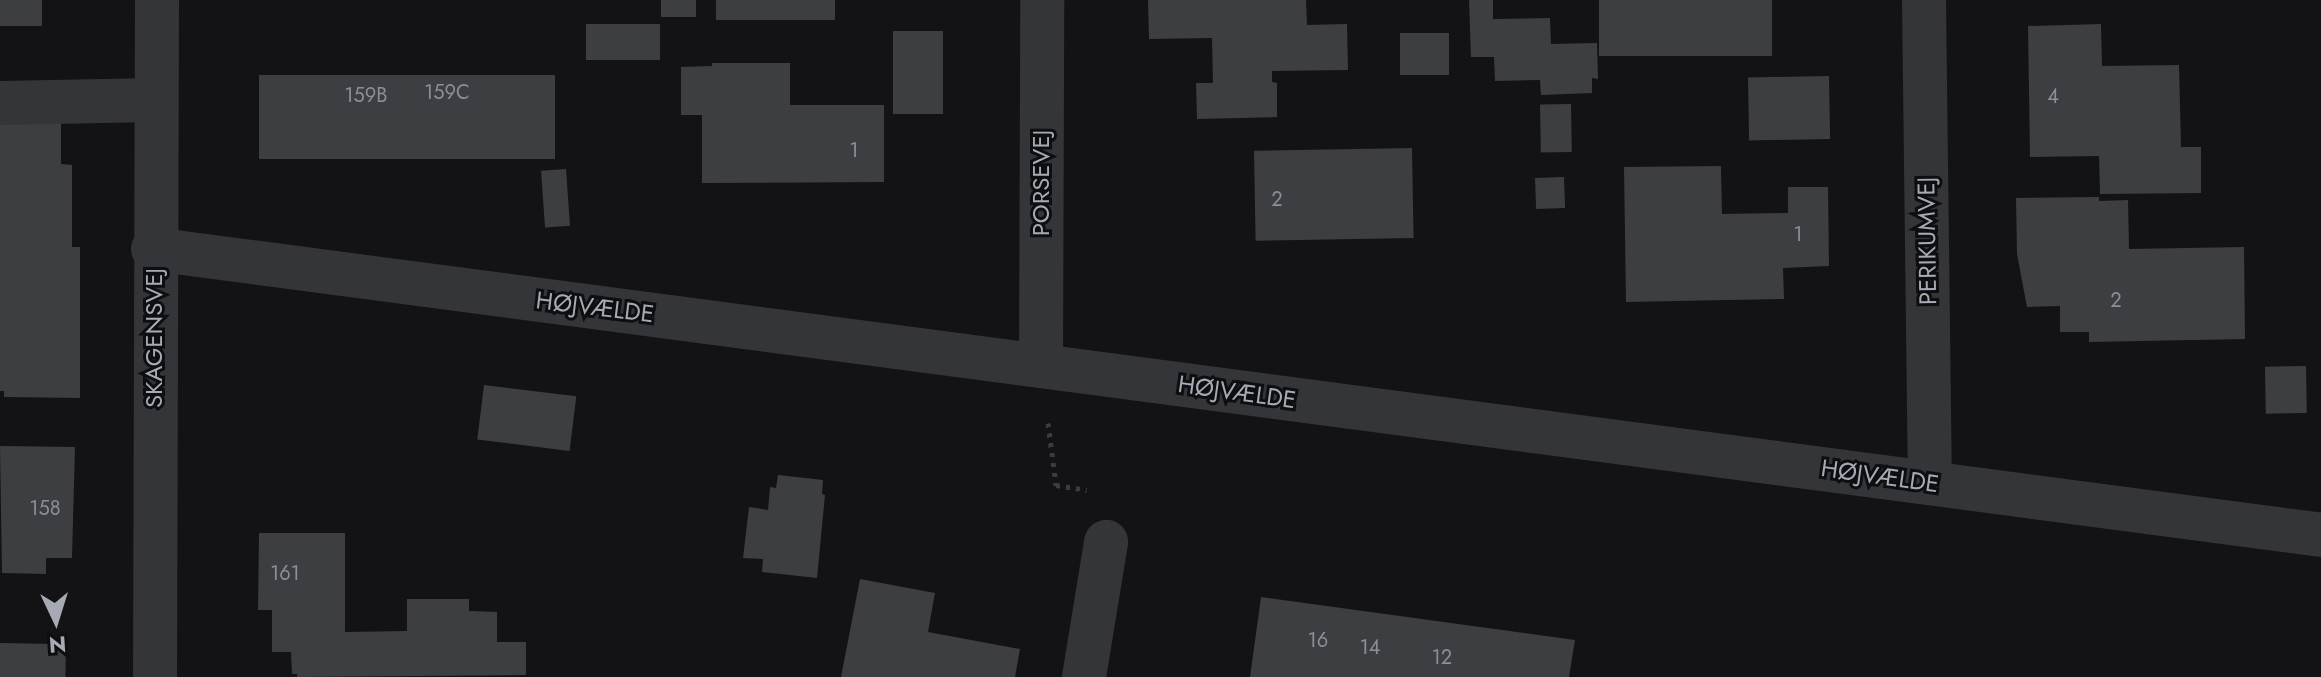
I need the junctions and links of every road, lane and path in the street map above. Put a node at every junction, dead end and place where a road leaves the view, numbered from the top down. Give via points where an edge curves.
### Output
1 (157, 0) edge
2 (1042, 0) edge
3 (1924, 0) edge
4 (155, 100) junction
5 (0, 103) edge
6 (153, 249) junction
7 (1041, 366) junction
8 (1930, 483) junction
9 (2321, 535) edge
10 (1106, 542) joint
11 (155, 677) edge
12 (1084, 677) edge

1 - 4 street, SKAGENSVEJ
2 - 7 street, PORSEVEJ
3 - 8 street, PERIKUMVEJ
4 - 5 street
4 - 6 street, SKAGENSVEJ
6 - 7 street, HØJVÆLDE
6 - 11 street, SKAGENSVEJ
7 - 8 street, HØJVÆLDE
7 - 10 path via 1056,485 1115,494
8 - 9 street, HØJVÆLDE
10 - 12 street

